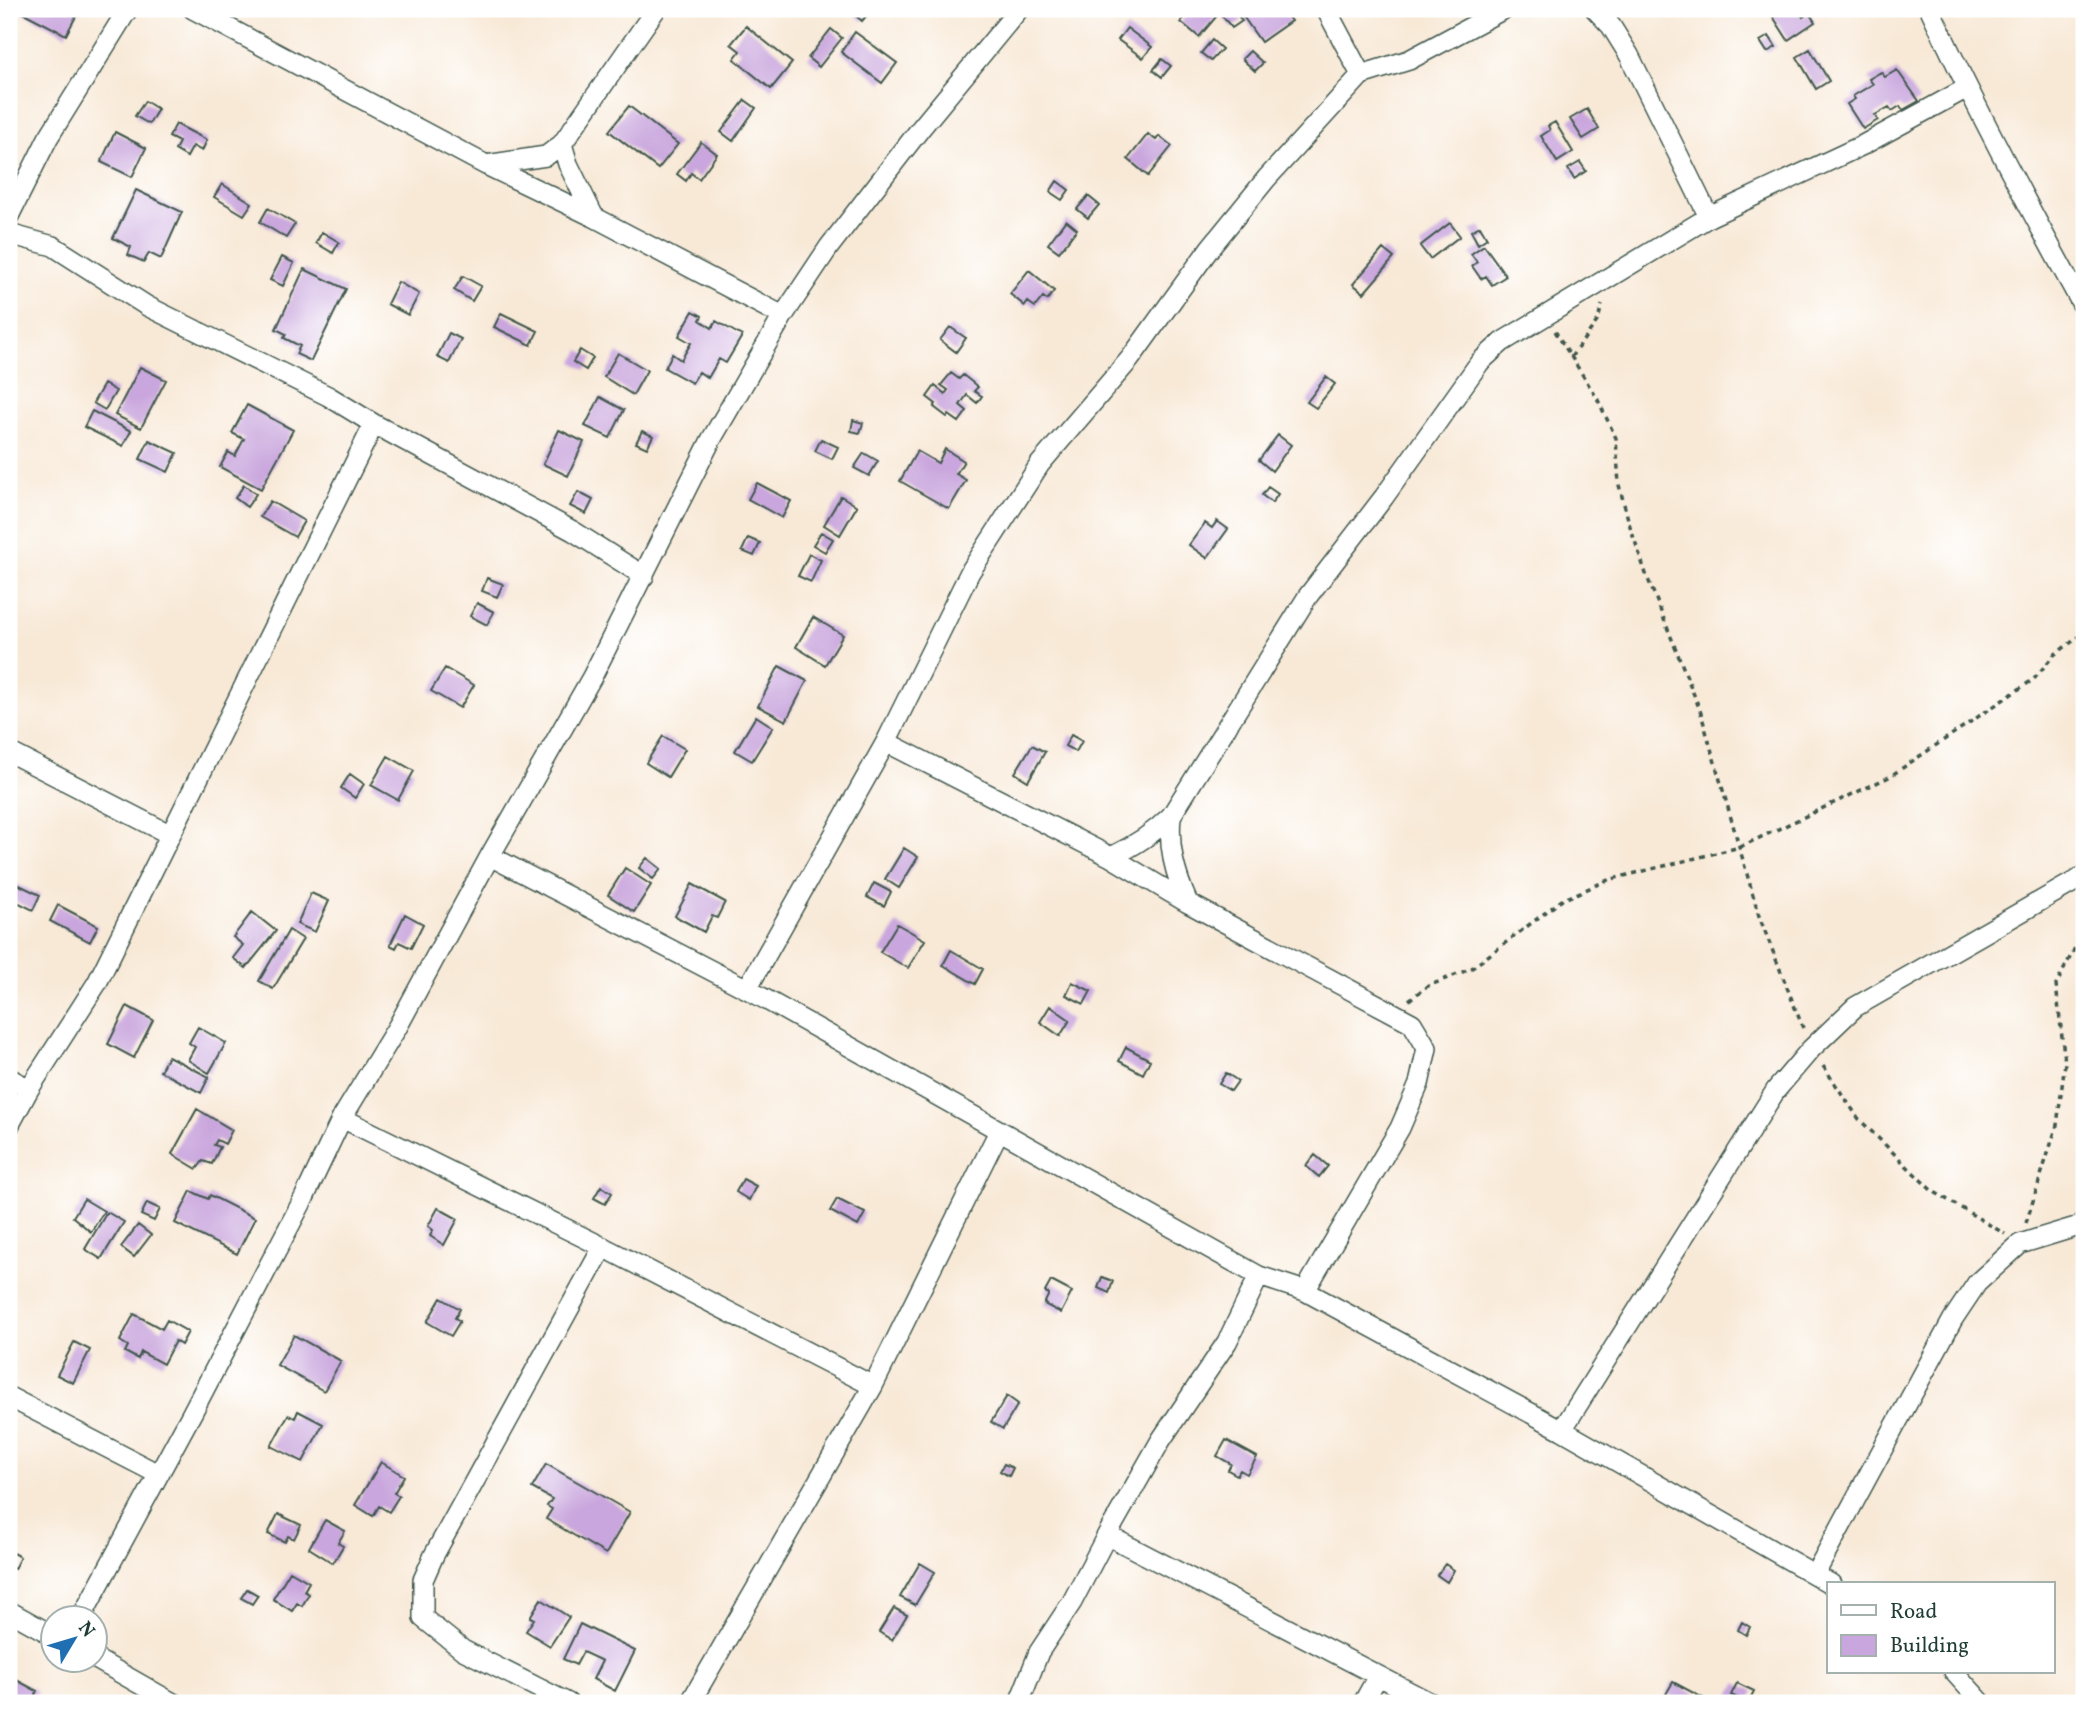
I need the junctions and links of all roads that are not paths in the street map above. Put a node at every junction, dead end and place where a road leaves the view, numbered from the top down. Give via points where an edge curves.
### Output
1 (128, 9) edge
2 (193, 9) edge
3 (656, 9) edge
4 (1019, 9) edge
5 (1326, 9) edge
6 (1504, 9) edge
7 (1595, 9) edge
8 (1930, 9) edge
9 (1361, 75) junction
10 (1966, 88) junction
11 (562, 144) junction
12 (485, 165) junction
13 (9, 216) edge
14 (594, 217) junction
15 (1709, 217) junction
16 (9, 234) edge
17 (2084, 308) edge
18 (783, 316) junction
19 (374, 424) junction
20 (643, 576) junction
21 (886, 742) junction
22 (9, 752) edge
23 (1171, 816) junction
24 (169, 834) junction
25 (490, 856) junction
26 (1111, 858) junction
27 (2084, 876) edge
28 (1188, 903) junction
29 (747, 989) junction
30 (9, 1078) edge
31 (29, 1089) junction
32 (342, 1118) junction
33 (9, 1126) edge
34 (999, 1131) junction
35 (2082, 1228) edge
36 (603, 1247) junction
37 (1259, 1276) junction
38 (1305, 1291) junction
39 (873, 1386) junction
40 (9, 1397) edge
41 (1562, 1430) junction
42 (158, 1474) junction
43 (1107, 1535) junction
44 (1823, 1579) edge
45 (88, 1604) edge
46 (9, 1611) edge
47 (38, 1627) edge
48 (108, 1666) edge
49 (1956, 1674) edge
50 (1378, 1676) junction
51 (173, 1703) edge
52 (568, 1703) edge
53 (690, 1703) edge
54 (1019, 1703) edge
55 (1363, 1703) edge
56 (1431, 1703) edge
57 (1982, 1703) edge

1 - 13 street via 48,138
2 - 12 street
3 - 11 street
4 - 18 street via 921,128
5 - 9 street
6 - 9 street via 1409,60
7 - 15 street via 1629,55
8 - 10 street
9 - 21 street via 1267,178 1130,359 1040,464 970,572
10 - 15 street via 1863,145
10 - 17 street
11 - 12 street via 546,156
11 - 14 street
12 - 14 street
14 - 18 street
15 - 23 street via 1502,342 1480,362 1308,596
16 - 19 street via 53,246 147,306
18 - 20 street via 711,440
19 - 20 street via 573,531
19 - 24 street
20 - 25 street via 592,677
21 - 26 street
21 - 29 street
22 - 24 street
23 - 26 street via 1143,840
23 - 28 street via 1173,863
24 - 31 street via 97,983
25 - 29 street
25 - 32 street via 398,1026
26 - 28 street
27 - 41 street via 1855,1007 1811,1049 1776,1090
28 - 38 street via 1412,1023 1427,1048 1419,1084 1400,1128
29 - 34 street
30 - 31 street
31 - 33 street
32 - 36 street
32 - 42 street
34 - 37 street
34 - 39 street
35 - 44 street via 2020,1244 1977,1283 1953,1319
36 - 39 street
36 - 52 street via 423,1580 423,1618 463,1650
37 - 38 street
37 - 43 street via 1227,1342 1161,1440
38 - 41 street
39 - 53 street
40 - 42 street
41 - 44 street
42 - 45 street
43 - 50 street
43 - 54 street via 1072,1602 1039,1651
46 - 47 street
48 - 51 street
49 - 57 street
50 - 55 street
50 - 56 street

